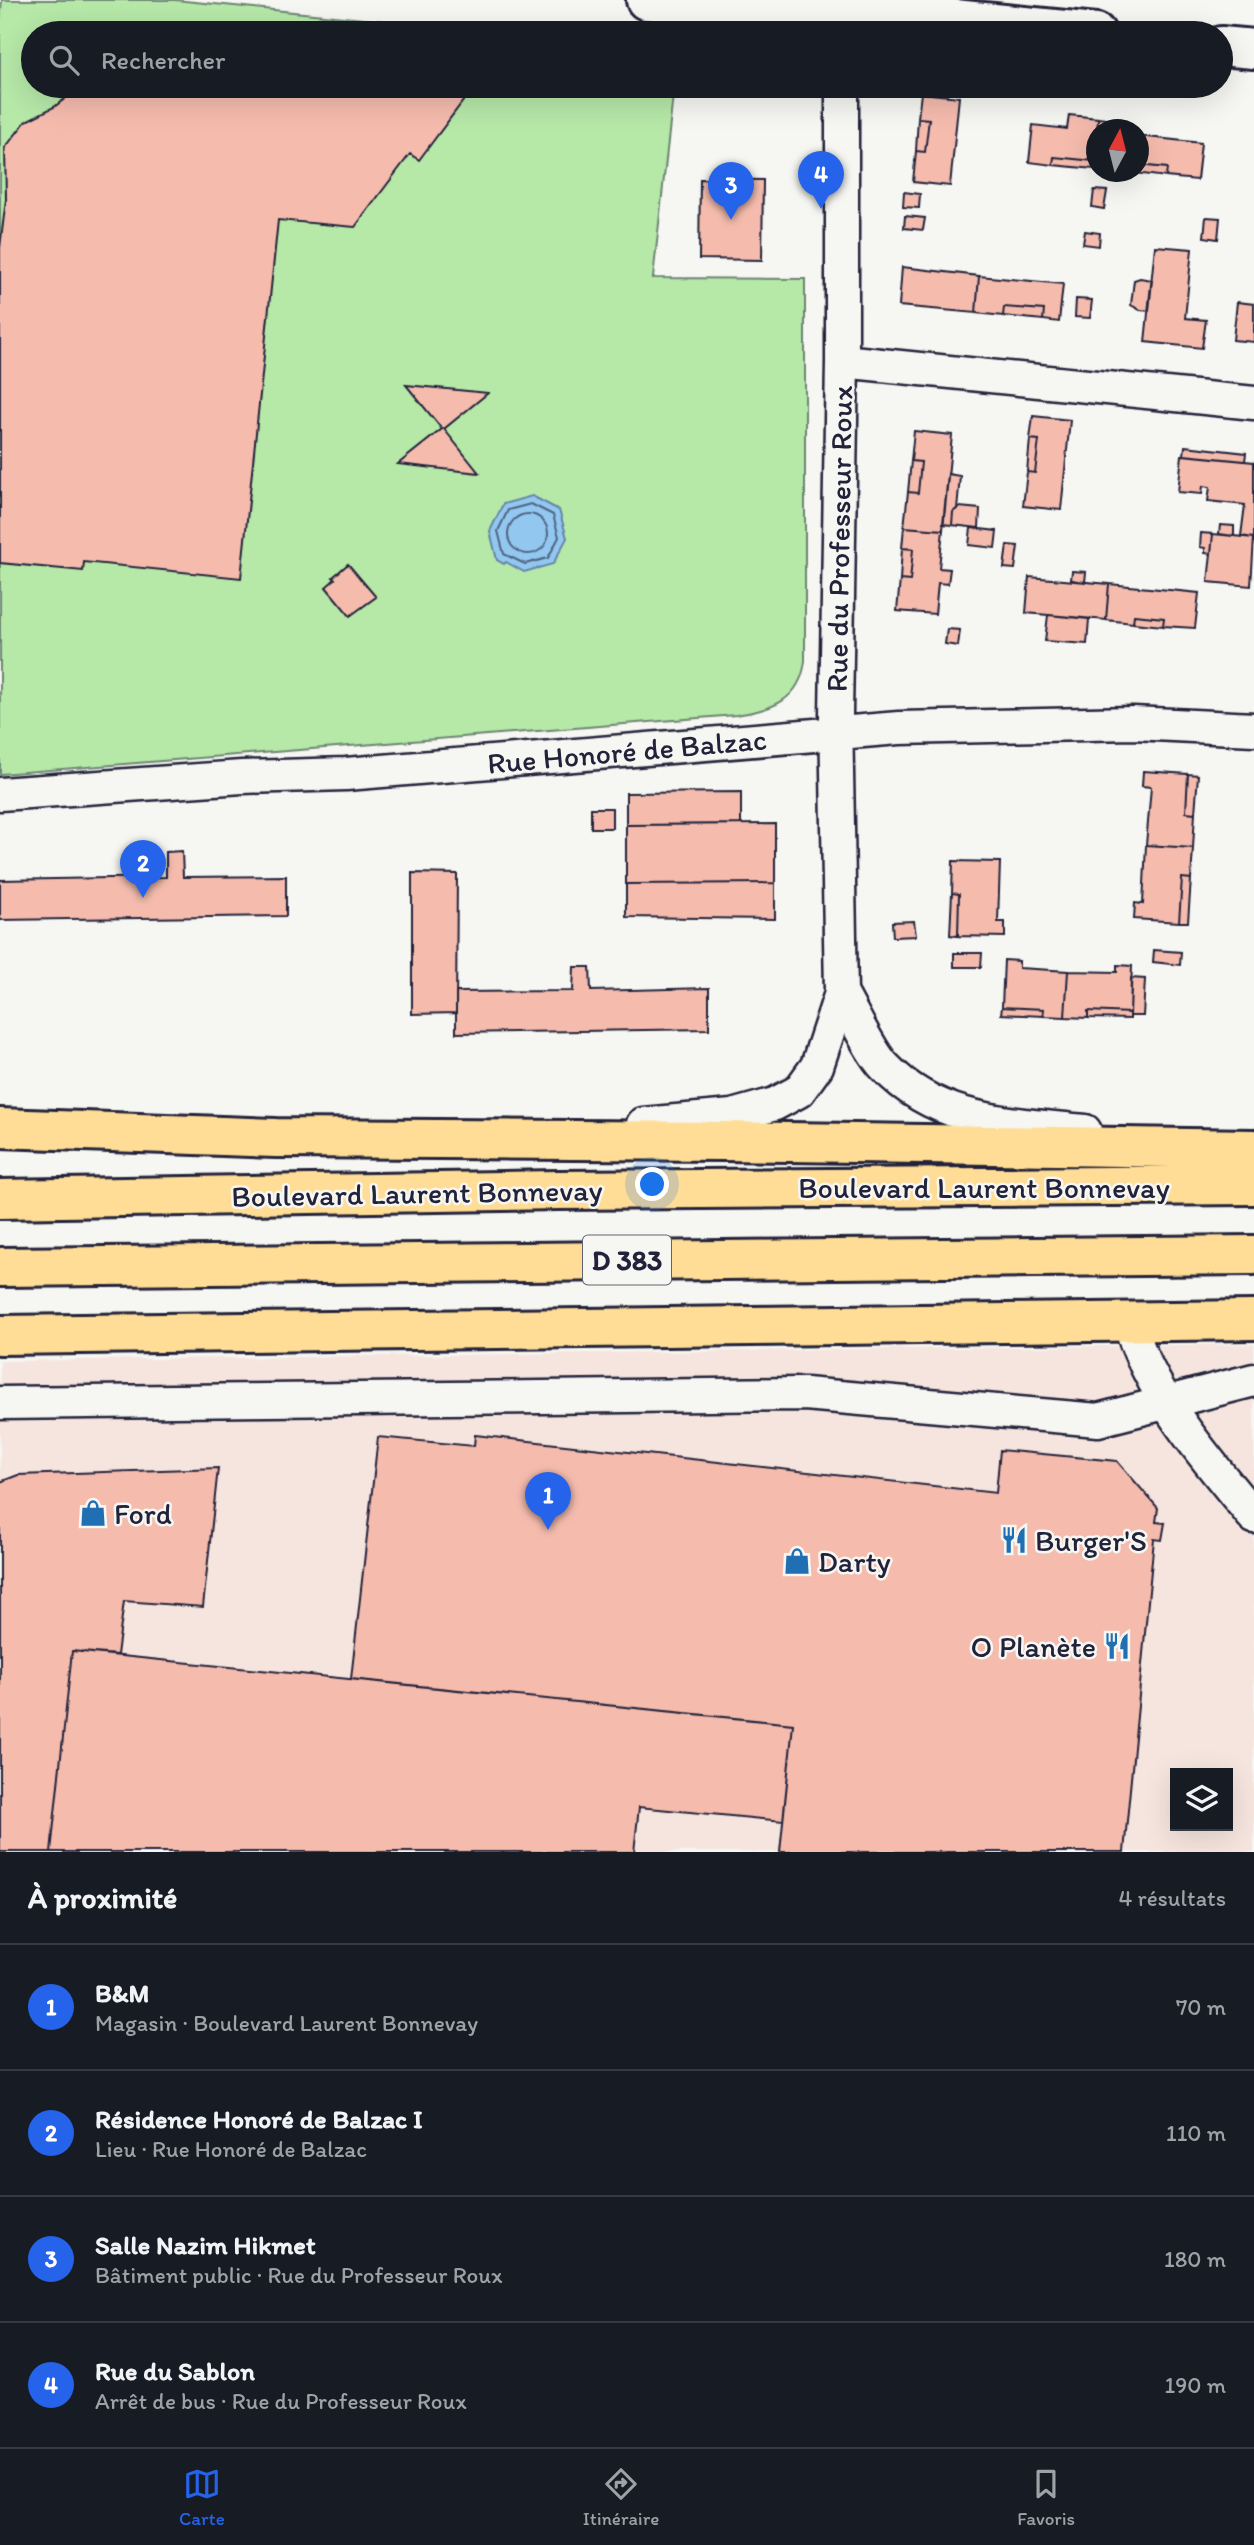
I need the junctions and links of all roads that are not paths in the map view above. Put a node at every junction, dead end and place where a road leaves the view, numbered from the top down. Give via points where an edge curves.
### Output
1 (646, 0) edge
2 (845, 16) edge
3 (974, 21) edge
4 (1233, 47) edge
5 (1254, 49) edge
6 (842, 98) edge
7 (842, 361) junction
8 (1254, 402) edge
9 (1254, 729) edge
10 (836, 734) junction
11 (0, 794) edge
12 (841, 993) junction
13 (0, 1128) edge
14 (418, 1139) junction
15 (1249, 1148) edge
16 (1254, 1185) edge
17 (0, 1199) edge
18 (1254, 1255) edge
19 (0, 1267) edge
20 (1254, 1320) edge
21 (1129, 1322) junction
22 (0, 1335) edge
23 (1254, 1380) edge
24 (1165, 1402) junction
25 (0, 1403) edge
26 (1254, 1517) edge

1 - 2 street
2 - 3 street
4 - 5 street
6 - 7 street, Rue du Professeur Roux
7 - 8 street
7 - 10 street, Rue du Professeur Roux
9 - 10 street, Rue Honoré de Balzac via 1133,723 899,728
10 - 11 street, Rue Honoré de Balzac via 346,774
10 - 12 street, Rue du Professeur Roux
12 - 14 street, Rue du Professeur Roux via 817,1066 799,1091 775,1104 732,1116 687,1121
12 - 15 street, Rue du Professeur Roux via 883,1066 922,1097 963,1115
13 - 14 highway
14 - 15 highway
16 - 17 highway, Boulevard Laurent Bonnevay
18 - 19 highway, D 383
20 - 21 highway
21 - 22 highway
21 - 24 street
23 - 24 street
24 - 25 street via 1098,1420 805,1394
24 - 26 street

